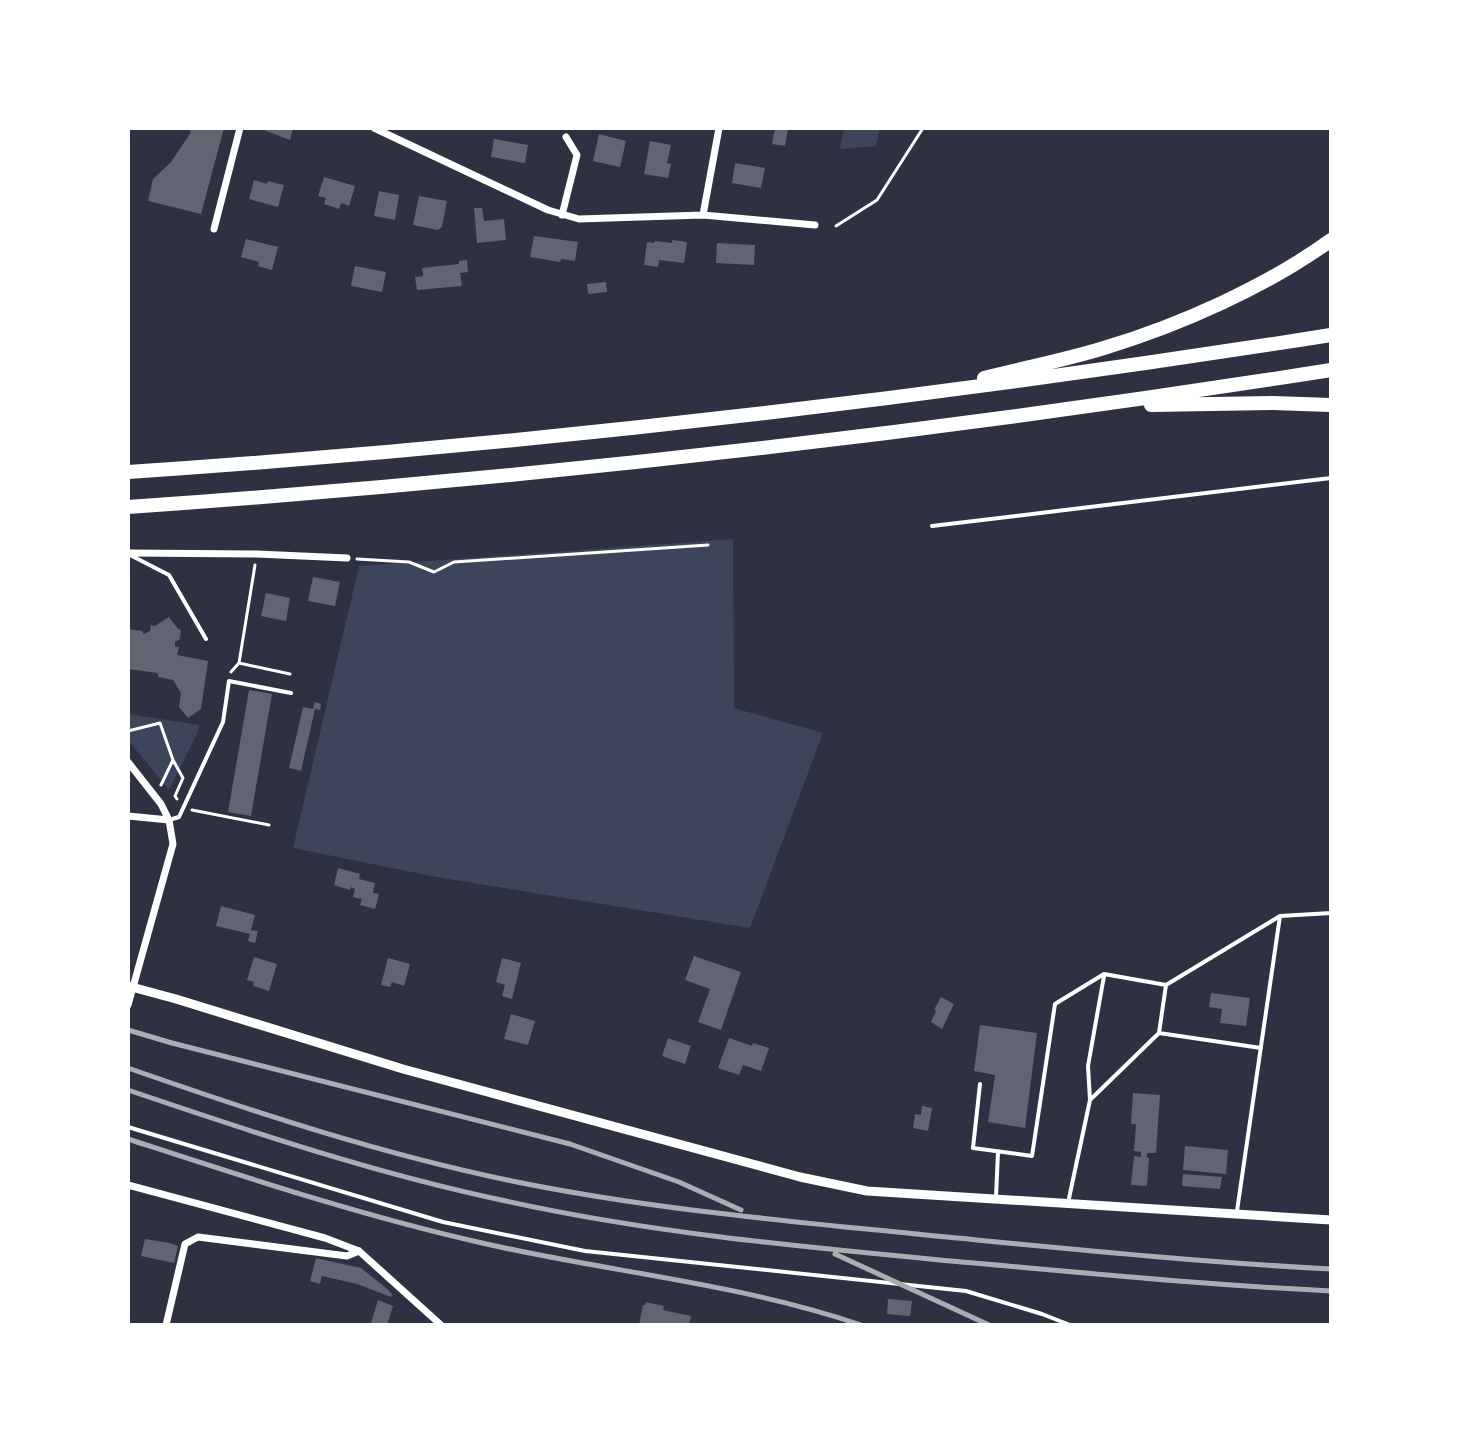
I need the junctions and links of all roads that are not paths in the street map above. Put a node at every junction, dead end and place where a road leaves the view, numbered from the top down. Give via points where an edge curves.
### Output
1 (240, 128) edge
2 (374, 128) edge
3 (719, 128) edge
4 (566, 137) dead end
5 (562, 215) junction
6 (703, 215) junction
7 (815, 225) dead end
8 (214, 229) dead end
9 (1331, 240) edge
10 (1331, 335) edge
11 (1331, 370) edge
12 (919, 394) junction
13 (1331, 405) edge
14 (1098, 406) junction
15 (128, 472) edge
16 (1331, 478) edge
17 (128, 507) edge
18 (932, 526) dead end
19 (128, 553) edge
20 (347, 558) road end
21 (206, 639) dead end
22 (291, 693) dead end
23 (128, 762) edge
24 (128, 816) edge
25 (169, 820) junction
26 (1331, 913) edge
27 (1280, 916) junction
28 (1104, 974) junction
29 (1166, 985) junction
30 (130, 987) edge
31 (128, 1005) edge
32 (1159, 1033) junction
33 (1261, 1048) junction
34 (980, 1084) dead end
35 (1090, 1100) junction
36 (128, 1127) edge
37 (998, 1152) junction
38 (128, 1185) edge
39 (996, 1200) junction
40 (1068, 1204) junction
41 (1236, 1214) junction
42 (1331, 1220) edge
43 (359, 1251) junction
44 (166, 1325) edge
45 (441, 1325) edge
46 (1070, 1325) edge

1 - 8 street
2 - 5 street
3 - 6 street
4 - 5 street via 577,155
5 - 6 street
6 - 7 street
9 - 12 highway via 1281,272 1148,334
10 - 12 highway
11 - 14 highway
12 - 15 highway via 492,443
13 - 14 highway
14 - 17 highway via 633,464
16 - 18 lane
19 - 20 street
19 - 21 lane via 169,575
22 - 25 lane via 229,681 223,722 179,817
23 - 25 street
24 - 25 street
25 - 30 street via 173,844
26 - 27 lane
27 - 29 lane
27 - 33 lane
28 - 29 lane
28 - 35 lane via 1088,1066
28 - 37 lane via 1055,1004 1032,1156
29 - 32 lane
30 - 31 street
30 - 39 street via 403,1069 800,1177 867,1191
32 - 33 lane
32 - 35 lane
33 - 41 lane
34 - 37 lane via 973,1148
35 - 40 lane
36 - 46 lane via 458,1225 585,1251 966,1291
37 - 39 lane
38 - 43 street
39 - 40 street
40 - 41 street
41 - 42 street
43 - 44 street via 347,1256 198,1237 185,1244
43 - 45 street

